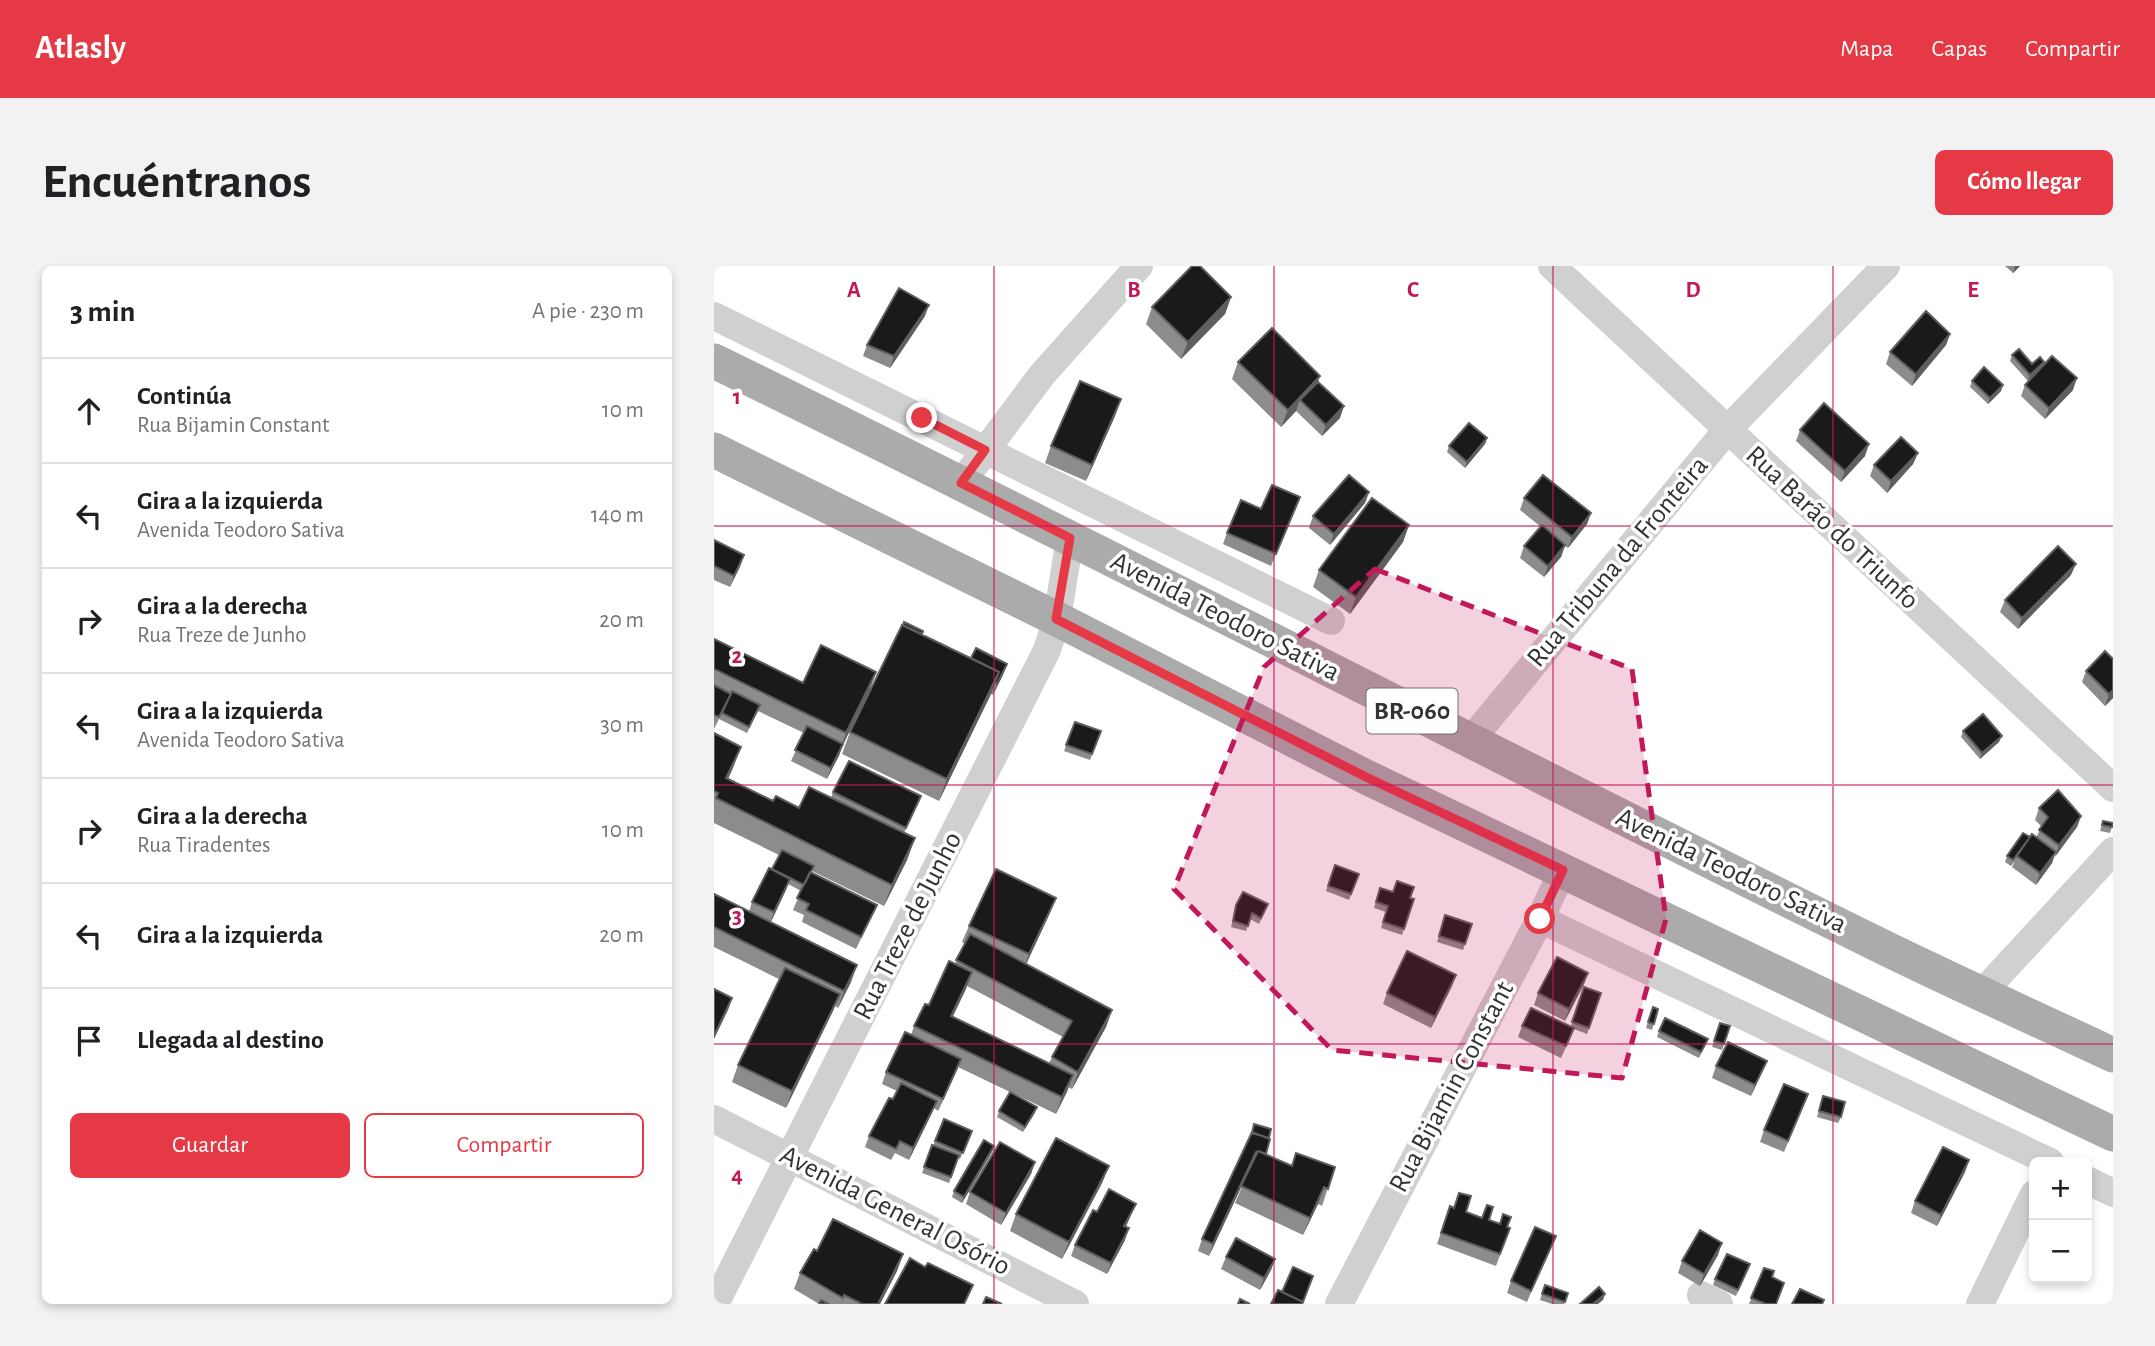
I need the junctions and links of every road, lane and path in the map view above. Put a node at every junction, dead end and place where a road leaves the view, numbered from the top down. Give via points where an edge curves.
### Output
1 (1139, 266) edge
2 (1552, 266) edge
3 (1886, 266) edge
4 (714, 316) edge
5 (714, 361) edge
6 (1727, 430) junction
7 (714, 450) edge
8 (985, 450) junction
9 (961, 483) junction
10 (1070, 538) junction
11 (1056, 619) junction
12 (1331, 621) dead end
13 (1470, 741) junction
14 (2113, 788) edge
15 (2113, 850) edge
16 (1563, 870) junction
17 (1540, 919) junction
18 (1982, 993) junction
19 (2113, 1055) edge
20 (714, 1119) edge
21 (2113, 1134) edge
22 (2040, 1157) edge
23 (791, 1158) junction
24 (2092, 1182) edge
25 (2113, 1193) edge
26 (2029, 1204) edge
27 (715, 1304) edge
28 (1076, 1304) edge
29 (1339, 1304) edge
30 (1980, 1304) edge

1 - 8 street via 1041,376
2 - 6 street, Rua Barão do Triunfo
3 - 6 street, Rua Tribuna da Fronteira
4 - 8 street
5 - 9 main road, Avenida Teodoro Sativa / BR-060
6 - 13 street, Rua Tribuna da Fronteira
6 - 14 street, Rua Barão do Triunfo
7 - 11 main road, BR-060
8 - 9 street
8 - 12 street
9 - 10 main road, Avenida Teodoro Sativa / BR-060
10 - 11 street, Rua Treze de Junho
10 - 13 main road, Avenida Teodoro Sativa / BR-060
11 - 16 main road, BR-060 via 1366,777
11 - 23 street, Rua Treze de Junho via 1047,650
13 - 18 main road, Avenida Teodoro Sativa / BR-060
15 - 18 street
16 - 17 street, Rua Bijamin Constant
16 - 21 main road, BR-060
17 - 22 street
17 - 29 street, Rua Bijamin Constant
18 - 19 main road, Avenida Teodoro Sativa / BR-060
20 - 23 street, Avenida General Osório
23 - 27 street, Rua Treze de Junho
23 - 28 street, Avenida General Osório
24 - 25 street
26 - 30 street

